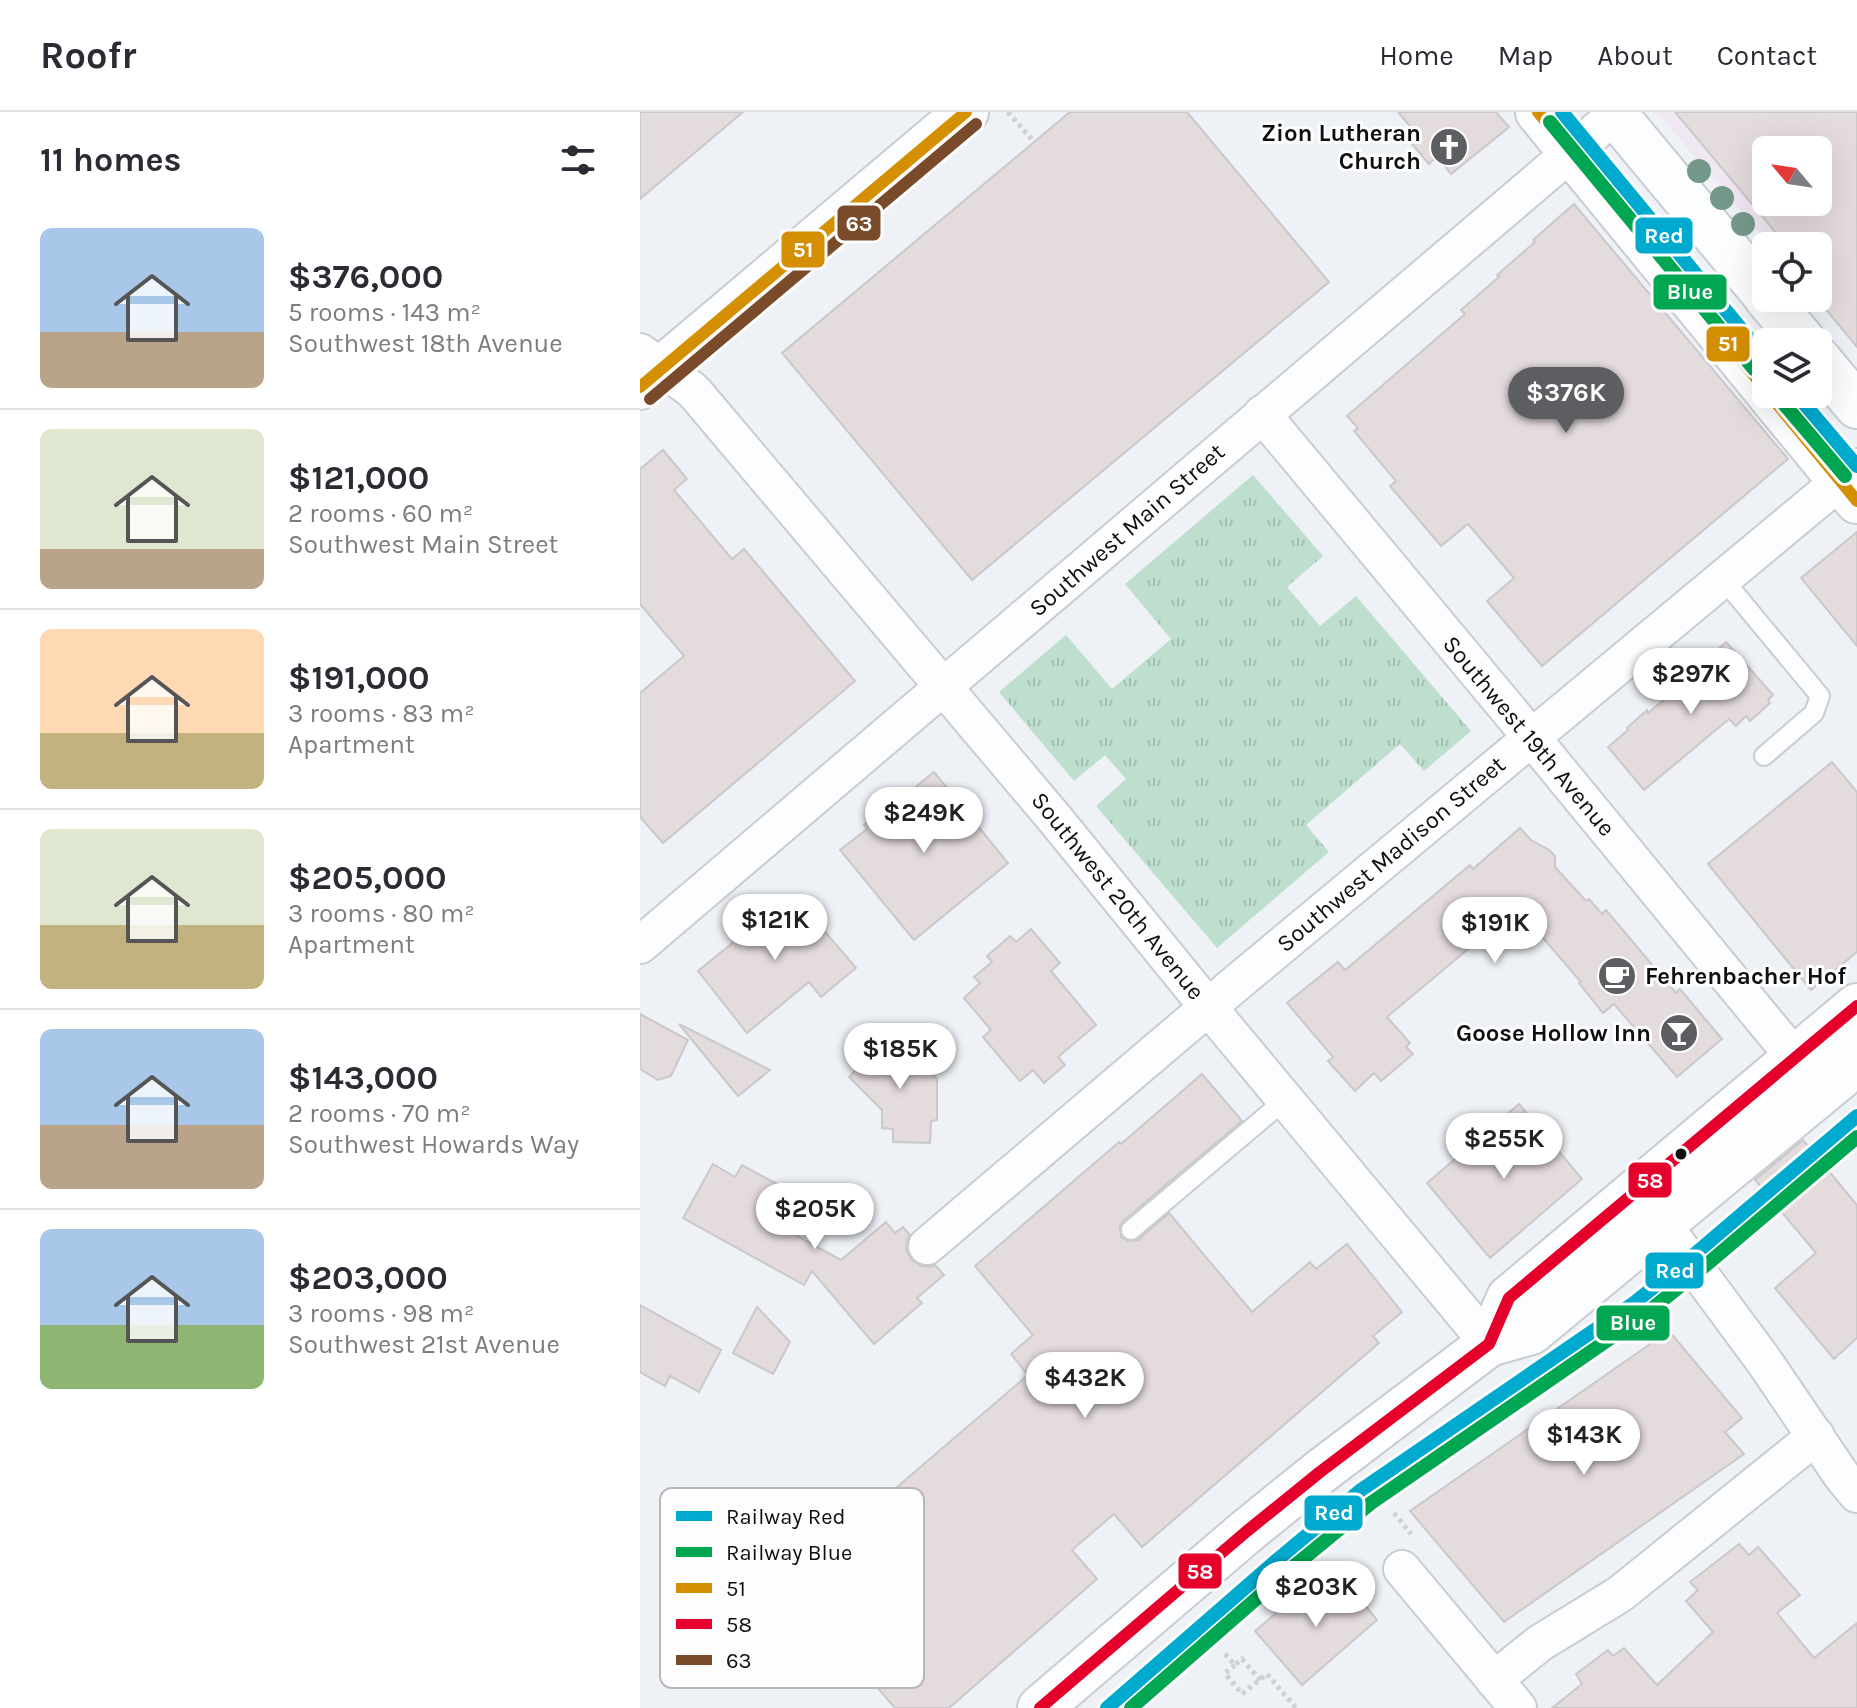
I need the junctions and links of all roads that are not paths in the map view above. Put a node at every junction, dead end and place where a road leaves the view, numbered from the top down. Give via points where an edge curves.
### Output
1 (966, 112) edge
2 (1538, 112) edge
3 (1614, 113) edge
4 (1571, 152) junction
5 (1752, 279) edge
6 (1779, 312) edge
7 (1792, 328) edge
8 (647, 369) edge
9 (1752, 373) edge
10 (1832, 376) edge
11 (1857, 406) edge
12 (1783, 408) edge
13 (1262, 414) junction
14 (1851, 483) edge
15 (1723, 579) junction
16 (944, 686) junction
17 (1531, 737) junction
18 (1764, 756) dead end
19 (640, 945) edge
20 (1857, 1006) edge
21 (1208, 1007) junction
22 (1857, 1055) edge
23 (1795, 1058) junction
24 (1285, 1100) junction
25 (1637, 1189) junction
26 (1663, 1224) junction
27 (1131, 1230) dead end
28 (927, 1246) dead end
29 (1489, 1344) junction
30 (1816, 1436) junction
31 (1857, 1494) edge
32 (1402, 1569) dead end
33 (1494, 1680) junction
34 (1040, 1708) edge
35 (1518, 1708) edge

1 - 8 main road
2 - 4 main road
3 - 4 street, Southwest Main Street
3 - 5 main road
4 - 9 main road
4 - 13 street, Southwest Main Street
6 - 7 main road
8 - 16 street, Southwest 20th Avenue via 696,394
10 - 11 main road
12 - 14 main road
13 - 16 street, Southwest Main Street
13 - 17 street, Southwest 19th Avenue
14 - 15 street, Southwest Madison Street
15 - 17 street, Southwest Madison Street
15 - 18 lane via 1820,696 1814,713
16 - 19 street, Southwest Main Street
16 - 21 street, Southwest 20th Avenue
17 - 21 street, Southwest Madison Street
17 - 23 street, Southwest 19th Avenue
20 - 23 main road
21 - 24 street, Southwest 20th Avenue
21 - 28 street, Southwest Madison Street
22 - 26 main road via 1840,1077
23 - 25 main road
24 - 27 lane
24 - 29 street, Southwest 20th Avenue
25 - 26 street
25 - 29 main road via 1509,1298
26 - 29 main road via 1531,1332
26 - 30 street
29 - 34 main road via 1247,1531
30 - 31 street
30 - 33 street via 1620,1594 1540,1643
32 - 33 street
33 - 35 street

